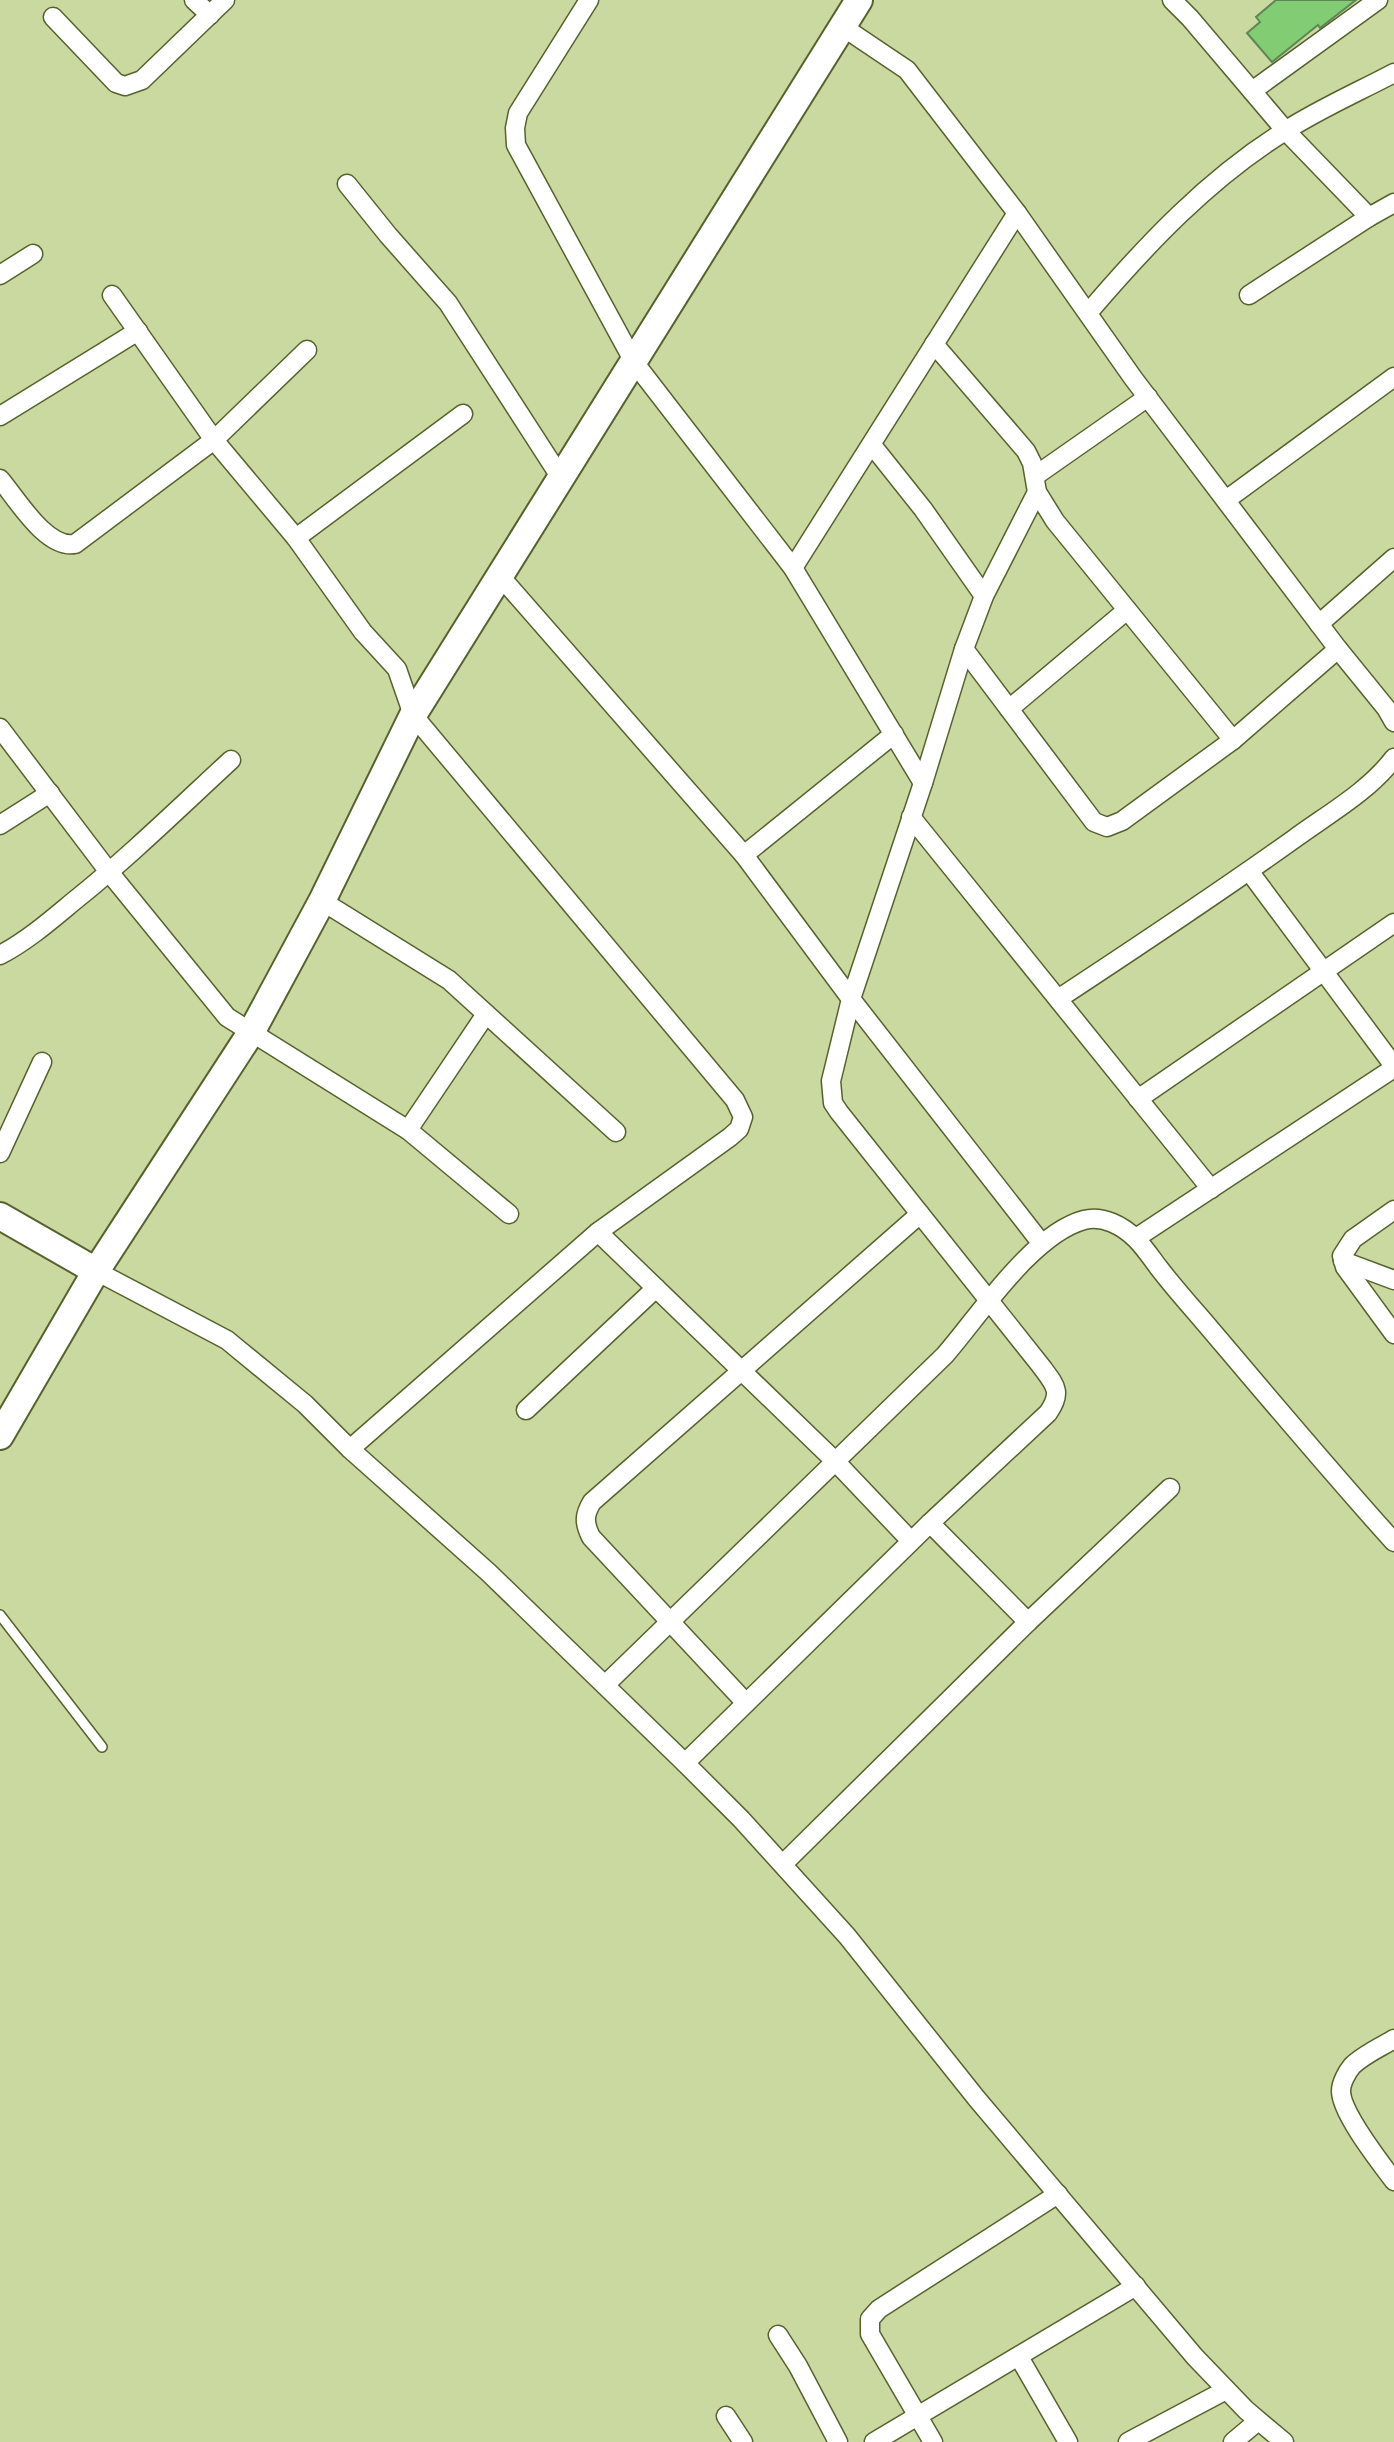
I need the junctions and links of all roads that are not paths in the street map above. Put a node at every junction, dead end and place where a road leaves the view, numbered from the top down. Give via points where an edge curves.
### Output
1 (194, 0) edge
2 (225, 0) edge
3 (589, 0) edge
4 (859, 0) edge
5 (1172, 0) edge
6 (1378, 0) edge
7 (210, 15) junction
8 (53, 17) dead end
9 (843, 27) junction
10 (1394, 73) edge
11 (1252, 91) junction
12 (1285, 130) junction
13 (347, 184) dead end
14 (1394, 203) edge
15 (1017, 213) junction
16 (1369, 217) junction
17 (33, 254) dead end
18 (0, 275) edge
19 (112, 295) dead end
20 (1250, 295) dead end
21 (1088, 313) junction
22 (138, 331) junction
23 (934, 344) junction
24 (307, 349) dead end
25 (634, 362) junction
26 (1394, 377) edge
27 (1148, 397) junction
28 (463, 414) dead end
29 (0, 416) edge
30 (214, 440) junction
31 (872, 445) junction
32 (561, 478) junction
33 (0, 479) edge
34 (1036, 484) junction
35 (1226, 500) junction
36 (296, 538) junction
37 (1394, 558) edge
38 (793, 568) junction
39 (500, 576) junction
40 (984, 596) junction
41 (1127, 610) junction
42 (1319, 624) junction
43 (964, 649) junction
44 (1338, 649) junction
45 (1009, 709) junction
46 (413, 715) junction
47 (1394, 722) edge
48 (0, 729) edge
49 (894, 734) junction
50 (1233, 740) junction
51 (1394, 758) edge
52 (231, 760) dead end
53 (923, 783) junction
54 (50, 793) junction
55 (911, 817) junction
56 (0, 825) edge
57 (744, 855) junction
58 (1249, 871) junction
59 (110, 873) junction
60 (322, 901) junction
61 (1394, 923) edge
62 (0, 955) edge
63 (1324, 971) junction
64 (851, 999) junction
65 (1058, 999) junction
66 (486, 1014) junction
67 (252, 1031) junction
68 (42, 1062) dead end
69 (1394, 1067) edge
70 (1138, 1098) junction
71 (408, 1130) junction
72 (615, 1132) dead end
73 (0, 1153) edge
74 (1211, 1189) junction
75 (1394, 1210) edge
76 (509, 1214) dead end
77 (920, 1214) junction
78 (0, 1216) edge
79 (598, 1232) junction
80 (1136, 1238) junction
81 (1042, 1244) junction
82 (1343, 1261) junction
83 (96, 1271) junction
84 (1394, 1280) edge
85 (656, 1288) junction
86 (989, 1301) junction
87 (1394, 1334) edge
88 (740, 1370) junction
89 (526, 1410) dead end
90 (0, 1436) edge
91 (350, 1449) junction
92 (835, 1461) junction
93 (1170, 1488) dead end
94 (930, 1523) junction
95 (911, 1541) junction
96 (1394, 1542) edge
97 (0, 1615) edge
98 (669, 1622) junction
99 (1028, 1622) junction
100 (605, 1685) junction
101 (746, 1703) junction
102 (102, 1747) dead end
103 (685, 1763) junction
104 (782, 1864) junction
105 (1394, 2039) edge
106 (1394, 2181) edge
107 (1058, 2194) junction
108 (1136, 2286) junction
109 (778, 2334) dead end
110 (1019, 2357) junction
111 (1226, 2390) junction
112 (726, 2416) dead end
113 (919, 2417) junction
114 (1258, 2421) junction
115 (743, 2442) edge
116 (838, 2442) edge
117 (874, 2442) edge
118 (933, 2442) edge
119 (1068, 2442) edge
120 (1128, 2442) edge
121 (1233, 2442) edge
122 (1284, 2442) edge

1 - 7 street
2 - 7 street
3 - 25 street via 518,113 516,145
4 - 9 street
5 - 11 street
6 - 11 street
7 - 8 street via 142,80 125,86 116,83
9 - 15 street via 907,70
9 - 25 street
10 - 12 street
11 - 12 street
12 - 16 street
12 - 21 street via 1169,222
13 - 32 street via 447,303
14 - 16 street
15 - 21 street
15 - 23 street
16 - 20 street
17 - 18 street
19 - 22 street
21 - 27 street
22 - 29 street
22 - 30 street
23 - 31 street
23 - 34 street via 1026,451
24 - 30 street
25 - 32 street
25 - 38 street
26 - 35 street
27 - 34 street
27 - 35 street
28 - 36 street
30 - 33 street via 75,544 51,539
30 - 36 street
31 - 38 street
31 - 40 street
32 - 39 street
34 - 40 street
34 - 41 street via 1055,521
35 - 42 street
36 - 46 street via 363,632 397,669
37 - 42 street
38 - 49 street
39 - 46 street
39 - 57 street
40 - 43 street
41 - 45 street
41 - 50 street
42 - 44 street
43 - 45 street
43 - 53 street
44 - 47 street
44 - 50 street
45 - 50 street via 1094,821 1107,827 1122,821
46 - 60 street
46 - 79 street via 741,1111 742,1123 730,1137
48 - 54 street
49 - 53 street
49 - 57 street
51 - 58 street via 1361,791
52 - 59 street
53 - 55 street
54 - 56 street
54 - 59 street
55 - 64 street
55 - 65 street
57 - 64 street
58 - 63 street
58 - 65 street
59 - 62 street
59 - 67 street via 227,1017
60 - 66 street via 449,980
60 - 67 street
61 - 63 street
63 - 69 street
63 - 70 street
64 - 77 street via 832,1069 833,1103
64 - 81 street
65 - 70 street
66 - 71 street
66 - 72 street
67 - 71 street
67 - 83 street
68 - 73 street
69 - 74 street
70 - 74 street
71 - 76 street
74 - 80 street
75 - 82 street via 1353,1239 1344,1250
77 - 86 street
77 - 88 street
78 - 83 street
79 - 85 street
79 - 91 street
80 - 81 street via 1100,1219 1066,1227
80 - 96 street
81 - 86 street
82 - 84 street
82 - 87 street
83 - 90 street
83 - 91 street via 227,1339 305,1404
85 - 88 street
85 - 89 street
86 - 92 street via 945,1355
86 - 94 street via 1052,1381 1057,1398 1048,1413
88 - 92 street
88 - 98 street via 592,1502 586,1513 591,1537
91 - 100 street
92 - 95 street
92 - 98 street
93 - 99 street
94 - 95 street
94 - 99 street
95 - 101 street
97 - 102 lane
98 - 100 street
98 - 101 street
99 - 104 street
100 - 103 street
101 - 103 street
103 - 104 street
104 - 107 street via 848,1936
105 - 106 street via 1352,2066 1341,2090 1344,2106
107 - 108 street
107 - 113 street via 870,2319 870,2334
108 - 110 street
108 - 111 street
109 - 116 street
110 - 113 street
110 - 119 street
111 - 114 street
111 - 120 street
112 - 115 street
113 - 117 street
113 - 118 street
114 - 121 street
114 - 122 street

